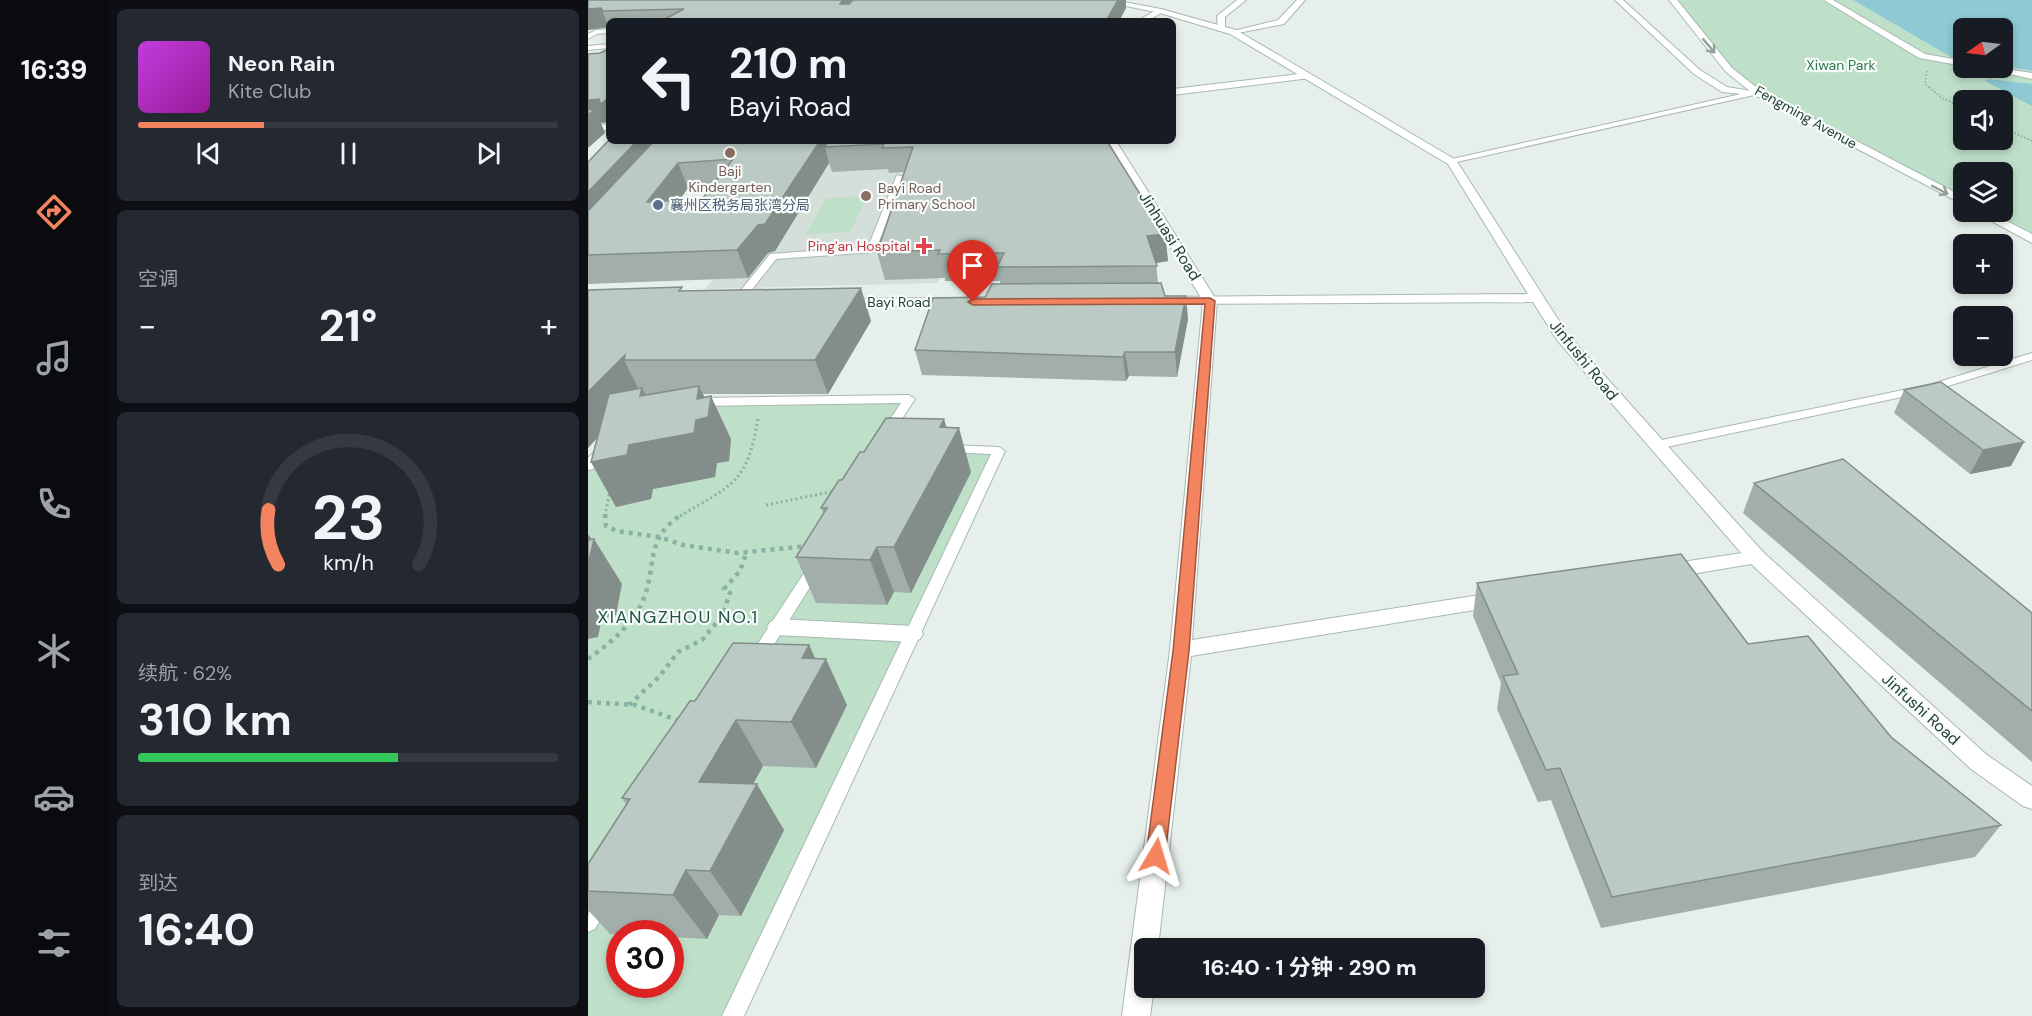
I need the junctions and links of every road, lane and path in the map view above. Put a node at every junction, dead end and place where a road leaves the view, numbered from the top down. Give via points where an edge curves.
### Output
1 (1101, 0) edge
2 (1242, 0) edge
3 (1301, 0) edge
4 (1619, 0) edge
5 (1673, 0) edge
6 (1685, 0) edge
7 (1828, 0) edge
8 (1161, 11) junction
9 (1148, 18) edge
10 (1227, 30) junction
11 (606, 31) edge
12 (588, 37) edge
13 (606, 46) edge
14 (588, 48) edge
15 (1729, 54) dead end
16 (1939, 59) junction
17 (1953, 62) edge
18 (1744, 70) dead end
19 (2013, 73) edge
20 (1307, 76) junction
21 (1752, 76) dead end
22 (2032, 76) edge
23 (1763, 90) junction
24 (1176, 92) edge
25 (1953, 103) edge
26 (606, 127) edge
27 (588, 129) edge
28 (2013, 132) edge
29 (2032, 141) edge
30 (1113, 144) edge
31 (1452, 162) junction
32 (900, 177) edge
33 (1953, 185) edge
34 (1953, 196) edge
35 (2013, 216) edge
36 (2001, 222) edge
37 (2032, 226) edge
38 (2032, 238) edge
39 (1537, 298) junction
40 (1151, 301) edge
41 (1210, 301) junction
42 (973, 302) edge
43 (730, 303) joint
44 (759, 303) edge
45 (830, 303) edge
46 (2032, 356) edge
47 (768, 401) junction
48 (685, 403) edge
49 (618, 435) edge
50 (1657, 445) junction
51 (893, 446) edge
52 (928, 448) edge
53 (588, 466) edge
54 (612, 479) edge
55 (846, 489) edge
56 (766, 505) dead end
57 (659, 537) junction
58 (831, 542) joint
59 (747, 551) junction
60 (1756, 557) junction
61 (1650, 574) edge
62 (1521, 595) edge
63 (777, 627) junction
64 (913, 634) junction
65 (1181, 651) junction
66 (588, 659) edge
67 (745, 677) edge
68 (588, 702) edge
69 (628, 705) junction
70 (687, 726) edge
71 (2032, 799) edge
72 (613, 883) edge
73 (588, 922) edge
74 (733, 1016) edge
75 (1136, 1016) edge

1 - 8 street, Jinfushi Road
2 - 10 street via 1221,16
3 - 10 street via 1281,22
4 - 23 street via 1697,72 1725,90
5 -> 23 street, Fengming Avenue via 1729,70
6 - 15 street
7 - 16 street via 1922,56
8 - 9 street
8 - 10 street, Jinfushi Road
10 - 20 street, Jinfushi Road
11 - 12 lane
13 - 14 lane
16 - 17 street
16 - 25 path via 1926,71 1925,84
18 - 21 street, Fengming Avenue
19 - 22 street
20 - 24 street
20 - 31 street, Jinfushi Road
23 - 31 street
23 - 33 street, Fengming Avenue
23 -> 34 street, Fengming Avenue
26 - 27 street
28 - 29 path
30 - 41 street, Jinhuasi Road
31 - 39 street, Jinfushi Road
32 - 43 lane via 872,250 773,256
35 - 37 street
36 - 38 street
39 - 41 street
39 - 50 street, Jinfushi Road via 1562,337
40 - 41 street
41 - 65 street
42 - 45 street, Bayi Road
43 - 44 street
46 - 50 lane via 1935,387
47 - 48 lane
47 - 51 lane via 909,399 879,446
47 - 57 path via 760,411 755,447 746,472 719,494 681,515
49 - 53 lane
50 - 60 street, Jinfushi Road
52 - 64 lane via 999,452
54 - 57 path via 606,526
55 - 56 path
57 - 59 path via 683,545
57 - 66 path via 638,615
58 - 59 path
58 - 63 lane
59 - 69 path via 740,571 724,589 730,593 722,616 702,640 678,652 659,677
60 - 61 street
60 - 71 street, Jinfushi Road via 1980,762
62 - 65 street
63 - 64 street
63 - 67 lane
64 - 74 lane
65 - 75 street
68 - 69 path via 602,700
69 - 70 path via 668,714
72 - 73 lane

